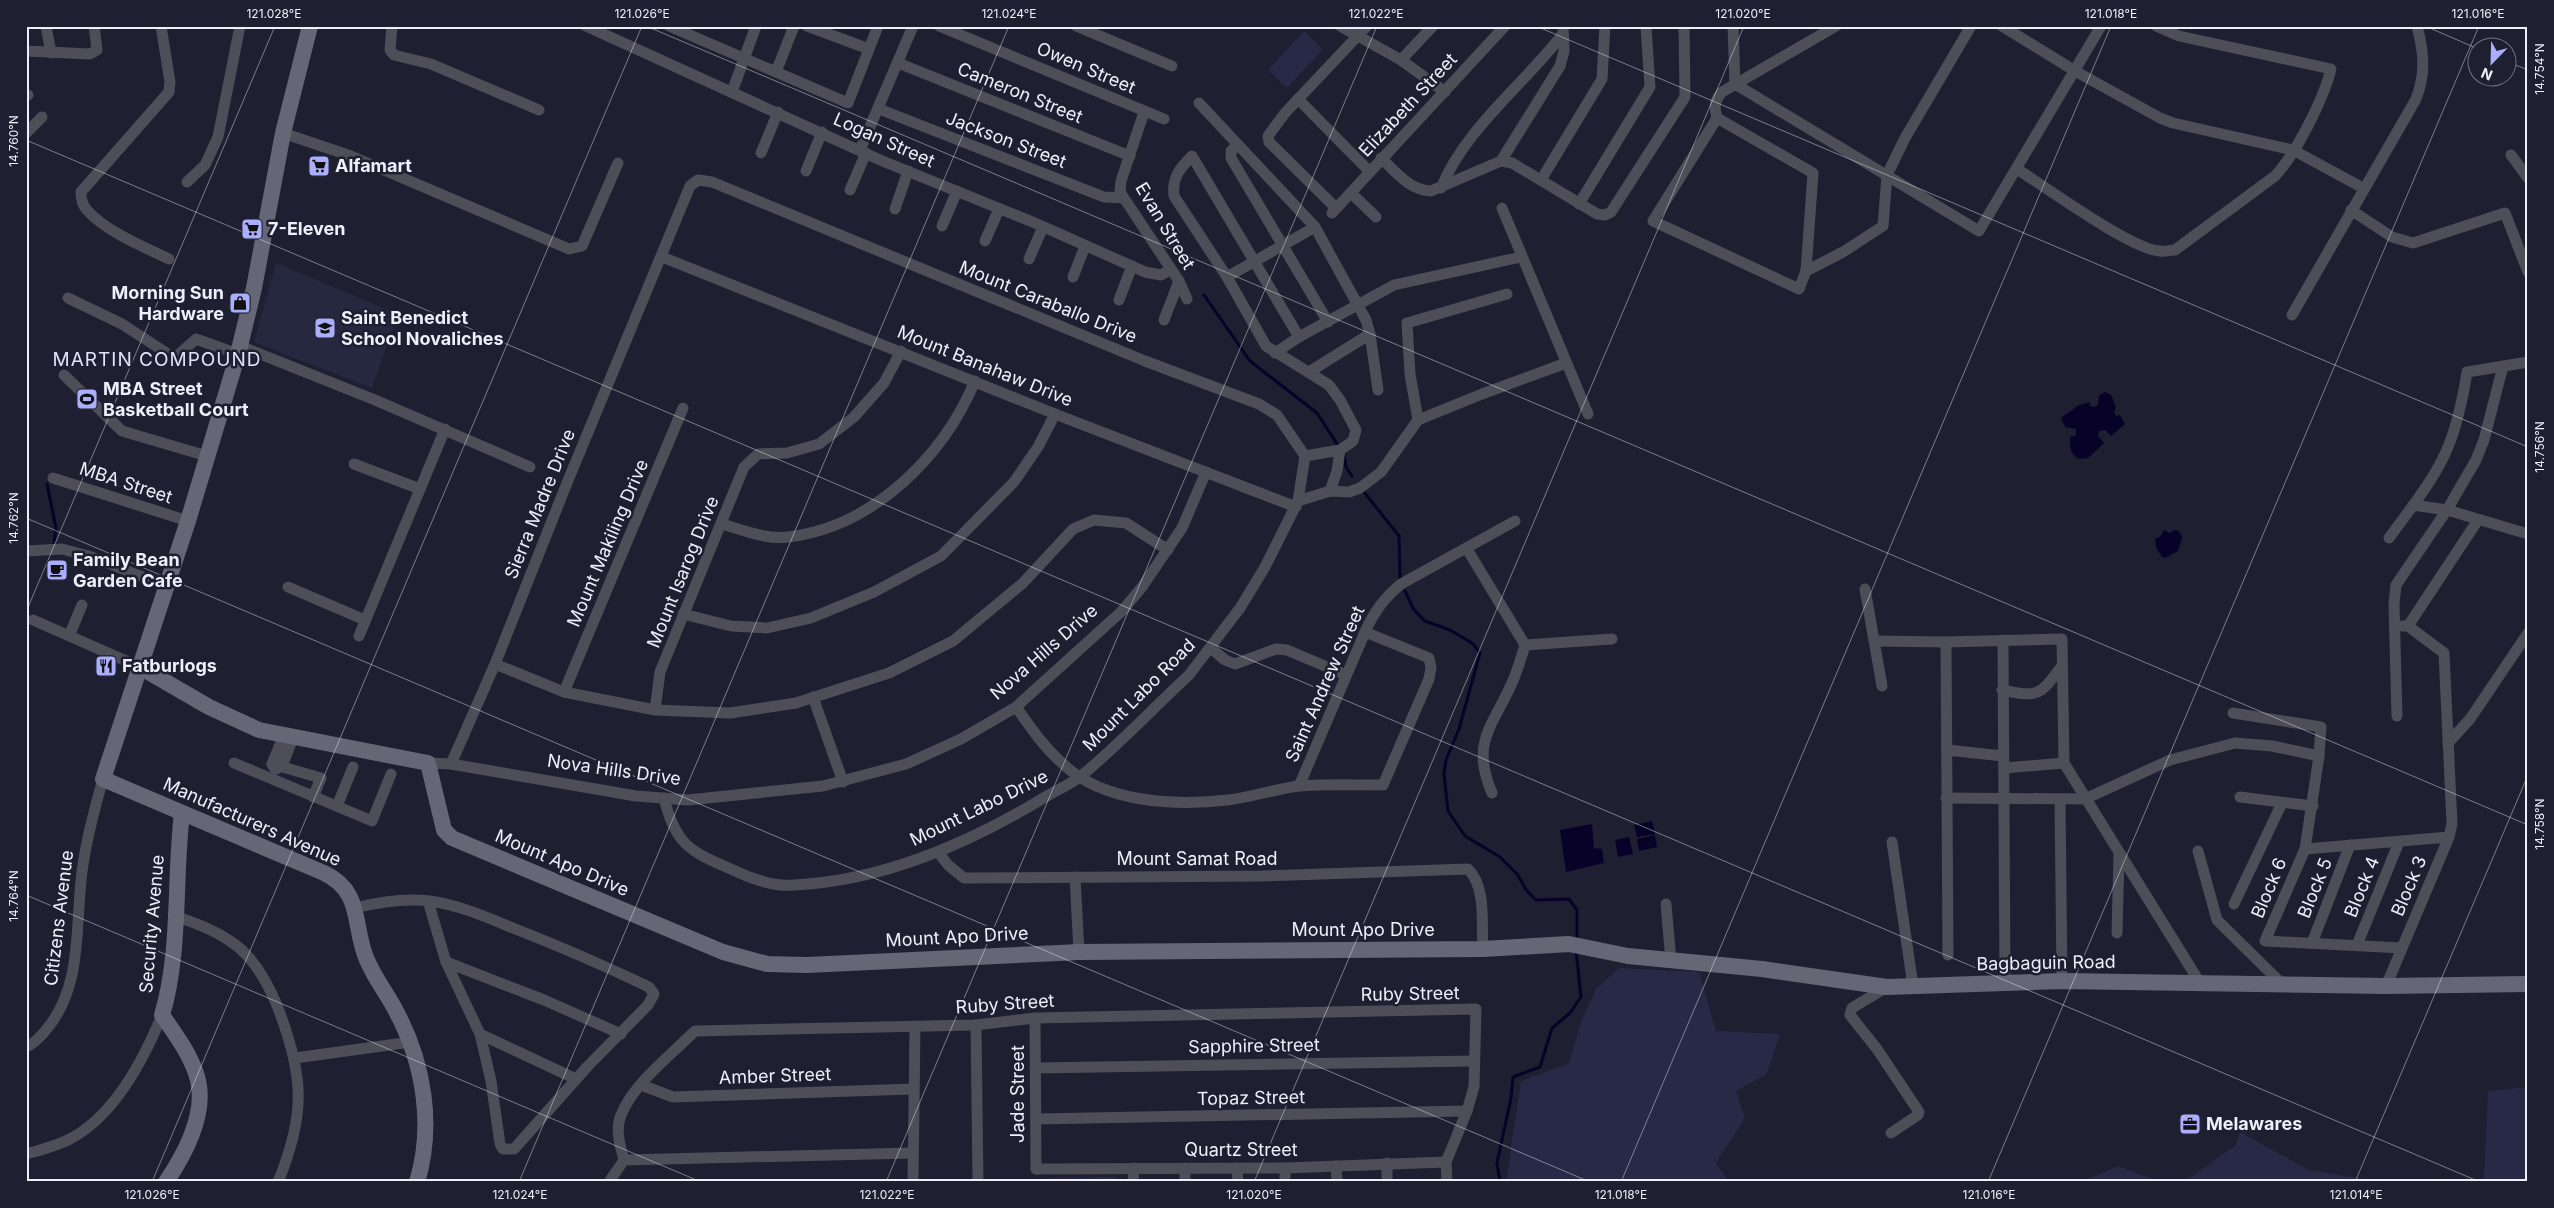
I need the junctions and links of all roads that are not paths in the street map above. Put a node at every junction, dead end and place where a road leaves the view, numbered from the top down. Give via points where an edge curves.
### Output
1 (46, 26) edge
2 (94, 26) edge
3 (161, 26) edge
4 (240, 26) edge
5 (310, 26) edge
6 (392, 26) edge
7 (586, 26) edge
8 (669, 26) edge
9 (756, 26) edge
10 (794, 26) edge
11 (807, 26) edge
12 (878, 26) edge
13 (913, 26) edge
14 (939, 26) edge
15 (1076, 26) edge
16 (1340, 26) edge
17 (1367, 26) edge
18 (1433, 26) edge
19 (1505, 26) edge
20 (1605, 26) edge
21 (1646, 26) edge
22 (1684, 26) edge
23 (1733, 26) edge
24 (1836, 26) edge
25 (1971, 26) edge
26 (2002, 26) edge
27 (2101, 26) edge
28 (2156, 26) edge
29 (2417, 26) edge
30 (1563, 30) edge
31 (1359, 36) junction
32 (869, 49) junction
33 (26, 51) edge
34 (51, 53) junction
35 (744, 58) junction
36 (1401, 60) junction
37 (898, 62) junction
38 (1172, 66) dead end
39 (2075, 71) junction
40 (776, 72) junction
41 (1735, 84) junction
42 (732, 92) junction
43 (1445, 92) junction
44 (1298, 99) junction
45 (1200, 103) dead end
46 (878, 109) junction
47 (539, 110) dead end
48 (778, 112) junction
49 (1144, 112) junction
50 (42, 117) dead end
51 (1717, 118) junction
52 (1164, 119) dead end
53 (822, 132) junction
54 (26, 133) edge
55 (283, 133) junction
56 (1237, 145) junction
57 (2293, 150) junction
58 (863, 151) junction
59 (761, 153) dead end
60 (2511, 155) dead end
61 (1130, 156) junction
62 (1381, 158) junction
63 (1501, 161) junction
64 (618, 163) dead end
65 (2017, 169) junction
66 (806, 171) dead end
67 (908, 171) junction
68 (1370, 172) junction
69 (1887, 175) junction
70 (2528, 178) edge
71 (1542, 180) junction
72 (187, 182) dead end
73 (712, 182) joint
74 (1441, 188) junction
75 (2363, 188) junction
76 (850, 190) dead end
77 (957, 192) junction
78 (1351, 193) junction
79 (1123, 198) junction
80 (1579, 204) junction
81 (1502, 208) dead end
82 (895, 209) dead end
83 (999, 209) junction
84 (2351, 210) junction
85 (1376, 217) dead end
86 (942, 226) dead end
87 (1043, 227) junction
88 (1315, 227) junction
89 (985, 240) dead end
90 (1282, 245) junction
91 (1085, 246) junction
92 (662, 257) junction
93 (1521, 257) junction
94 (169, 259) dead end
95 (1029, 259) dead end
96 (1253, 261) junction
97 (1132, 266) junction
98 (1170, 270) junction
99 (1806, 270) junction
100 (2528, 272) edge
101 (1073, 277) dead end
102 (1227, 277) junction
103 (1179, 281) junction
104 (1507, 294) dead end
105 (68, 298) dead end
106 (1119, 300) dead end
107 (1188, 300) dead end
108 (1358, 304) junction
109 (2292, 315) dead end
110 (1164, 320) dead end
111 (1328, 322) junction
112 (1370, 334) junction
113 (1299, 337) junction
114 (239, 350) junction
115 (901, 351) junction
116 (1275, 353) junction
117 (2528, 362) edge
118 (1566, 363) junction
119 (2503, 366) junction
120 (1309, 372) junction
121 (64, 375) dead end
122 (975, 381) junction
123 (1378, 390) dead end
124 (683, 408) dead end
125 (1055, 414) junction
126 (1588, 414) dead end
127 (1418, 420) junction
128 (445, 429) junction
129 (1340, 450) junction
130 (208, 456) junction
131 (1305, 456) junction
132 (354, 464) dead end
133 (530, 468) dead end
134 (1206, 472) junction
135 (53, 478) dead end
136 (420, 489) junction
137 (1330, 492) junction
138 (1297, 504) junction
139 (2413, 505) junction
140 (2447, 510) junction
141 (2478, 520) junction
142 (188, 521) junction
143 (1515, 521) dead end
144 (722, 524) junction
145 (2528, 534) edge
146 (2389, 538) dead end
147 (1467, 549) junction
148 (1168, 550) junction
149 (26, 551) edge
150 (166, 586) junction
151 (288, 587) dead end
152 (1864, 589) dead end
153 (82, 605) dead end
154 (684, 614) junction
155 (33, 620) dead end
156 (365, 620) junction
157 (2395, 626) junction
158 (2408, 626) junction
159 (1365, 632) junction
160 (2528, 633) edge
161 (69, 636) junction
162 (359, 636) dead end
163 (1612, 639) dead end
164 (2003, 640) junction
165 (1874, 641) junction
166 (1946, 642) junction
167 (1525, 645) junction
168 (1211, 648) junction
169 (495, 664) junction
170 (2062, 666) junction
171 (140, 667) junction
172 (1346, 675) junction
173 (1882, 686) dead end
174 (2002, 690) junction
175 (564, 692) junction
176 (813, 697) junction
177 (1016, 707) junction
178 (655, 710) junction
179 (2233, 713) dead end
180 (2396, 716) dead end
181 (288, 738) junction
182 (2448, 743) junction
183 (1947, 750) junction
184 (2320, 756) junction
185 (2003, 762) junction
186 (428, 763) junction
187 (2064, 763) junction
188 (234, 764) dead end
189 (451, 764) junction
190 (353, 767) dead end
191 (275, 770) junction
192 (391, 774) dead end
193 (1080, 777) junction
194 (103, 779) junction
195 (843, 782) junction
196 (1299, 786) junction
197 (1492, 793) dead end
198 (313, 796) junction
199 (2240, 797) dead end
200 (664, 798) junction
201 (1946, 798) junction
202 (2003, 799) junction
203 (2060, 799) junction
204 (2085, 799) junction
205 (2282, 803) junction
206 (337, 806) junction
207 (2313, 806) junction
208 (182, 813) junction
209 (2449, 837) junction
210 (1892, 842) dead end
211 (2399, 842) junction
212 (2350, 845) junction
213 (2305, 849) junction
214 (2198, 851) dead end
215 (938, 852) junction
216 (2119, 855) junction
217 (1075, 877) junction
218 (428, 901) junction
219 (1666, 904) dead end
220 (2234, 904) dead end
221 (355, 908) junction
222 (174, 916) junction
223 (2117, 933) dead end
224 (2312, 943) junction
225 (1569, 944) joint
226 (2356, 945) junction
227 (2402, 948) junction
228 (1483, 949) junction
229 (1079, 952) junction
230 (1948, 955) dead end
231 (1671, 961) junction
232 (446, 962) junction
233 (2062, 981) junction
234 (2005, 983) junction
235 (2200, 983) junction
236 (2284, 984) junction
237 (2528, 984) edge
238 (1913, 986) junction
239 (2386, 986) junction
240 (1887, 987) junction
241 (162, 1015) junction
242 (1035, 1018) junction
243 (976, 1025) junction
244 (915, 1026) junction
245 (480, 1034) junction
246 (621, 1034) junction
247 (411, 1042) junction
248 (26, 1047) edge
249 (295, 1058) junction
250 (1474, 1061) junction
251 (1036, 1068) junction
252 (576, 1079) junction
253 (641, 1084) junction
254 (913, 1089) junction
255 (1467, 1111) junction
256 (1036, 1119) junction
257 (1891, 1133) dead end
258 (912, 1153) junction
259 (26, 1154) edge
260 (624, 1160) junction
261 (1446, 1162) junction
262 (1387, 1163) junction
263 (1336, 1166) junction
264 (1134, 1168) junction
265 (1185, 1168) junction
266 (1238, 1168) junction
267 (1285, 1168) junction
268 (1036, 1169) joint
269 (166, 1182) edge
270 (278, 1182) edge
271 (417, 1182) edge
272 (609, 1182) edge
273 (913, 1182) edge
274 (978, 1182) edge
275 (1133, 1182) edge
276 (1185, 1182) edge
277 (1238, 1182) edge
278 (1285, 1182) edge
279 (1336, 1182) edge
280 (1388, 1182) edge
281 (1447, 1182) edge

1 - 34 street
2 - 34 street via 95,52
3 - 94 street via 169,92 81,192 87,210 98,219 137,244
4 - 72 street via 218,137 205,165
5 - 55 street
6 - 47 street via 390,50 394,55 431,64
7 - 42 street, Logan Street
8 - 35 street
9 - 35 street
10 - 40 street
11 - 32 street
12 - 32 street
13 - 37 street
14 - 49 street, Owen Street
15 - 38 street
16 - 31 street
17 - 31 street
18 - 36 street
19 - 43 street, Elizabeth Street
20 - 71 street via 1602,79
21 - 80 street via 1650,87
22 - 80 street via 1685,98 1610,212 1597,214
23 - 41 street
24 - 41 street
25 - 69 street
26 - 39 street
27 - 39 street
28 - 57 street via 2179,36 2331,69 2324,92
29 - 75 street via 2424,59 2421,85 2416,99
30 - 63 street via 1564,51 1557,72
30 - 74 street via 1472,137
31 - 36 street
31 - 44 street
32 - 40 street via 848,103
33 - 34 street
35 - 40 street
35 - 42 street
36 - 43 street
37 - 46 street
37 - 61 street, Cameron Street
39 - 57 street via 2173,123
39 - 65 street
41 - 51 street via 1716,98
41 - 69 street
42 - 48 street, Logan Street
43 - 62 street, Elizabeth Street
44 - 68 street
44 - 78 street, Elizabeth Street via 1268,136 1269,142 1334,210
45 - 56 street
46 - 58 street
46 - 79 street, Jackson Street via 1104,197
48 - 53 street, Logan Street
48 - 59 street
49 - 52 street, Owen Street
49 - 61 street, Evan Street
50 - 54 street
51 - 99 street via 1813,173
51 - 99 street via 1653,221 1799,289
53 - 58 street, Logan Street
53 - 66 street
55 - 64 street via 351,156 569,249 577,248 585,240
55 - 114 street
56 - 88 street
56 - 90 street via 1231,151 1231,158
57 - 65 street via 2275,176 2175,250 2159,252 2111,229
57 - 75 street
58 - 67 street, Logan Street
58 - 76 street
60 - 70 street
61 - 79 street, Evan Street via 1121,182
62 - 68 street, Elizabeth Street
62 - 74 street via 1419,191
63 - 71 street via 1512,163
63 - 74 street
65 - 69 street via 1979,231
67 - 77 street, Logan Street
67 - 82 street
68 - 78 street, Elizabeth Street
69 - 99 street via 1882,226 1844,252
71 - 80 street
73 - 92 street, Sierra Madre Drive via 698,180 690,186
73 - 131 street, Mount Caraballo Drive via 1259,404 1277,415
75 - 84 street
77 - 83 street, Logan Street
77 - 86 street
78 - 85 street
79 - 98 street, Evan Street
81 - 93 street
83 - 87 street, Logan Street
83 - 89 street
84 - 100 street via 2392,237 2413,243 2505,213
84 - 109 street
87 - 91 street, Logan Street
87 - 95 street
88 - 90 street
88 - 108 street
90 - 96 street
90 - 111 street
91 - 97 street, Logan Street
91 - 101 street
92 - 115 street, Mount Banahaw Drive
92 - 169 street, Sierra Madre Drive via 566,483
93 - 108 street via 1394,285
93 - 118 street
96 - 102 street
96 - 102 street via 1192,156 1177,172 1174,196
96 - 113 street
97 - 98 street, Logan Street via 1161,275
97 - 106 street
98 - 103 street, Evan Street
102 - 116 street via 1266,346
103 - 107 street, Evan Street
103 - 110 street
104 - 127 street via 1407,323 1410,374
105 - 114 street via 122,324 171,356 178,355 196,339
108 - 111 street
108 - 112 street
111 - 113 street
112 - 120 street
112 - 123 street
113 - 116 street
114 - 128 street
114 - 130 street
115 - 122 street, Mount Banahaw Drive
115 - 144 street, Mount Isarog Drive via 884,383 854,417 818,444 787,453 758,454 744,467
116 - 120 street
117 - 119 street
118 - 126 street
118 - 127 street
119 - 139 street via 2468,372 2447,449
119 - 140 street via 2480,451
120 - 129 street via 1329,385 1356,430 1353,441
121 - 130 street via 116,427
122 - 125 street, Mount Banahaw Drive
122 - 144 street via 940,444 889,495 838,526 787,538 755,534
124 - 175 street, Mount Makiling Drive
125 - 134 street, Mount Banahaw Drive
125 - 154 street via 1014,482 941,556 874,592 802,620 768,628 731,626
127 - 137 street via 1381,472 1355,490
128 - 133 street
128 - 136 street
129 - 131 street
129 - 137 street
130 - 142 street
131 - 138 street
132 - 136 street
134 - 138 street, Mount Banahaw Drive
134 - 148 street, Nova Hills Drive via 1182,528
135 - 142 street, MBA Street
136 - 156 street
137 - 138 street
138 - 168 street, Mount Labo Road via 1265,567
139 - 140 street
139 - 146 street
140 - 141 street
140 - 157 street via 2399,578 2394,594
141 - 145 street
141 - 158 street
142 - 150 street
143 - 147 street, Saint Andrew Street
144 - 154 street, Mount Isarog Drive
147 - 159 street, Saint Andrew Street via 1401,584 1373,614
147 - 167 street
148 - 176 street via 1126,523 1094,520 1073,529 1023,583 953,641 889,673
148 - 177 street, Nova Hills Drive via 1122,611
149 - 150 street via 70,550
150 - 171 street
151 - 156 street
152 - 165 street
153 - 161 street
154 - 178 street, Mount Isarog Drive via 660,672
155 - 161 street, Nova Hills Drive
156 - 162 street
157 - 158 street
157 - 180 street
158 - 182 street, Block 3 via 2444,653
159 - 172 street, Saint Andrew Street
159 - 196 street via 1429,658 1429,679 1383,785
160 - 182 street via 2470,720
161 - 171 street, Nova Hills Drive
163 - 167 street
164 - 166 street
164 - 170 street via 2062,639
164 - 174 street
165 - 166 street
165 - 173 street
166 - 183 street
167 - 197 street via 1512,684 1485,735 1481,761
168 - 172 street via 1235,664 1276,649 1286,650
168 - 193 street, Mount Labo Road via 1189,675
169 - 175 street
169 - 189 street, Sierra Madre Drive
170 - 174 street via 2044,690 2027,695
170 - 187 street
171 - 181 street, Nova Hills Drive via 235,720
171 - 194 street
172 - 196 street, Saint Andrew Street
174 - 185 street
175 - 178 street
176 - 178 street via 730,713
176 - 195 street
177 - 193 street via 1043,744
177 - 195 street, Nova Hills Drive via 961,739 906,764
179 - 184 street, Block 6 via 2321,727
181 - 186 street, Nova Hills Drive
181 - 191 street
182 - 209 street, Block 3 via 2452,824
183 - 185 street
183 - 201 street
184 - 204 street via 2272,746 2236,743 2170,760
184 - 207 street, Block 6
185 - 187 street
185 - 202 street
186 - 189 street, Nova Hills Drive
186 - 229 street, Mount Apo Drive via 444,830 452,838 747,960 807,965
187 - 204 street
188 - 191 street
189 - 200 street, Nova Hills Drive
190 - 206 street
191 - 198 street
191 - 198 street via 321,778
192 - 206 street via 372,821
193 - 196 street via 1110,791 1147,800 1228,800
193 - 215 street, Mount Labo Drive via 1021,811
194 - 208 street, Manufacturers Avenue
194 - 248 street, Citizens Avenue via 83,866 72,981 66,1000 54,1020 40,1037
195 - 200 street, Nova Hills Drive via 734,796 688,800
198 - 206 street
199 - 205 street
200 - 215 street, Mount Labo Drive via 670,823 678,837 691,848 710,860 770,884 794,886 879,873
201 - 202 street
201 - 230 street
202 - 203 street
202 - 234 street
203 - 204 street
203 - 233 street
204 - 216 street
205 - 207 street
205 - 220 street
207 - 213 street, Block 6
208 - 221 street, Manufacturers Avenue via 335,878 345,886
208 - 222 street, Security Avenue
209 - 211 street
209 - 227 street, Block 3
210 - 238 street
211 - 212 street
211 - 226 street, Block 4
212 - 213 street
212 - 224 street, Block 5
213 - 224 street, Block 6 via 2265,941
214 - 236 street via 2217,920
215 - 217 street, Mount Samat Road via 964,878
216 - 223 street
216 - 235 street
217 - 228 street, Mount Samat Road via 1263,876 1468,869 1476,877 1480,892
217 - 229 street
218 - 221 street via 382,902
218 - 232 street
218 - 246 street via 470,911 514,928 649,987 654,994 648,1005
219 - 231 street
221 - 247 street, Manufacturers Avenue via 367,960
222 - 241 street, Security Avenue via 170,985
222 - 249 street via 212,929 251,959 268,987
224 - 226 street
225 - 228 street, Mount Apo Drive
225 - 231 street, Bagbaguin Road
226 - 227 street
227 - 239 street, Block 3
228 - 229 street, Mount Apo Drive
231 - 240 street, Bagbaguin Road via 1762,969
232 - 245 street
232 - 246 street
233 - 234 street, Bagbaguin Road
233 - 235 street, Bagbaguin Road
234 - 238 street, Bagbaguin Road
235 - 236 street, Bagbaguin Road
236 - 239 street, Bagbaguin Road
237 - 239 street, Bagbaguin Road
238 - 240 street, Bagbaguin Road
240 - 257 street via 1852,1008 1850,1015 1919,1112
241 - 259 street, Security Avenue via 144,1055 113,1101 71,1138
241 - 269 street via 192,1064 198,1081 198,1106 193,1130 181,1159
242 - 243 street, Ruby Street
242 - 250 street, Ruby Street via 1476,1009
242 - 251 street, Jade Street
243 - 244 street, Ruby Street
243 - 274 street
244 - 253 street, Ruby Street via 695,1031
244 - 254 street
245 - 252 street
245 - 252 street via 503,1149 514,1149
246 - 252 street
247 - 249 street
247 - 271 street, Manufacturers Avenue via 424,1092 426,1121
249 - 270 street via 299,1082 298,1120 294,1141
250 - 251 street, Sapphire Street
250 - 255 street via 1474,1087
251 - 256 street, Jade Street
253 - 254 street, Amber Street via 673,1097
253 - 260 street, Ruby Street via 620,1116 618,1139
254 - 258 street
255 - 256 street, Topaz Street
255 - 261 street
256 - 268 street, Jade Street
258 - 260 street
258 - 273 street
260 - 272 street
261 - 262 street, Quartz Street
261 - 281 street
262 - 263 street, Quartz Street
262 - 280 street
263 - 267 street, Quartz Street
263 - 279 street
264 - 265 street, Quartz Street
264 - 268 street, Quartz Street
264 - 275 street
265 - 266 street, Quartz Street
265 - 276 street
266 - 267 street, Quartz Street
266 - 277 street
267 - 278 street

